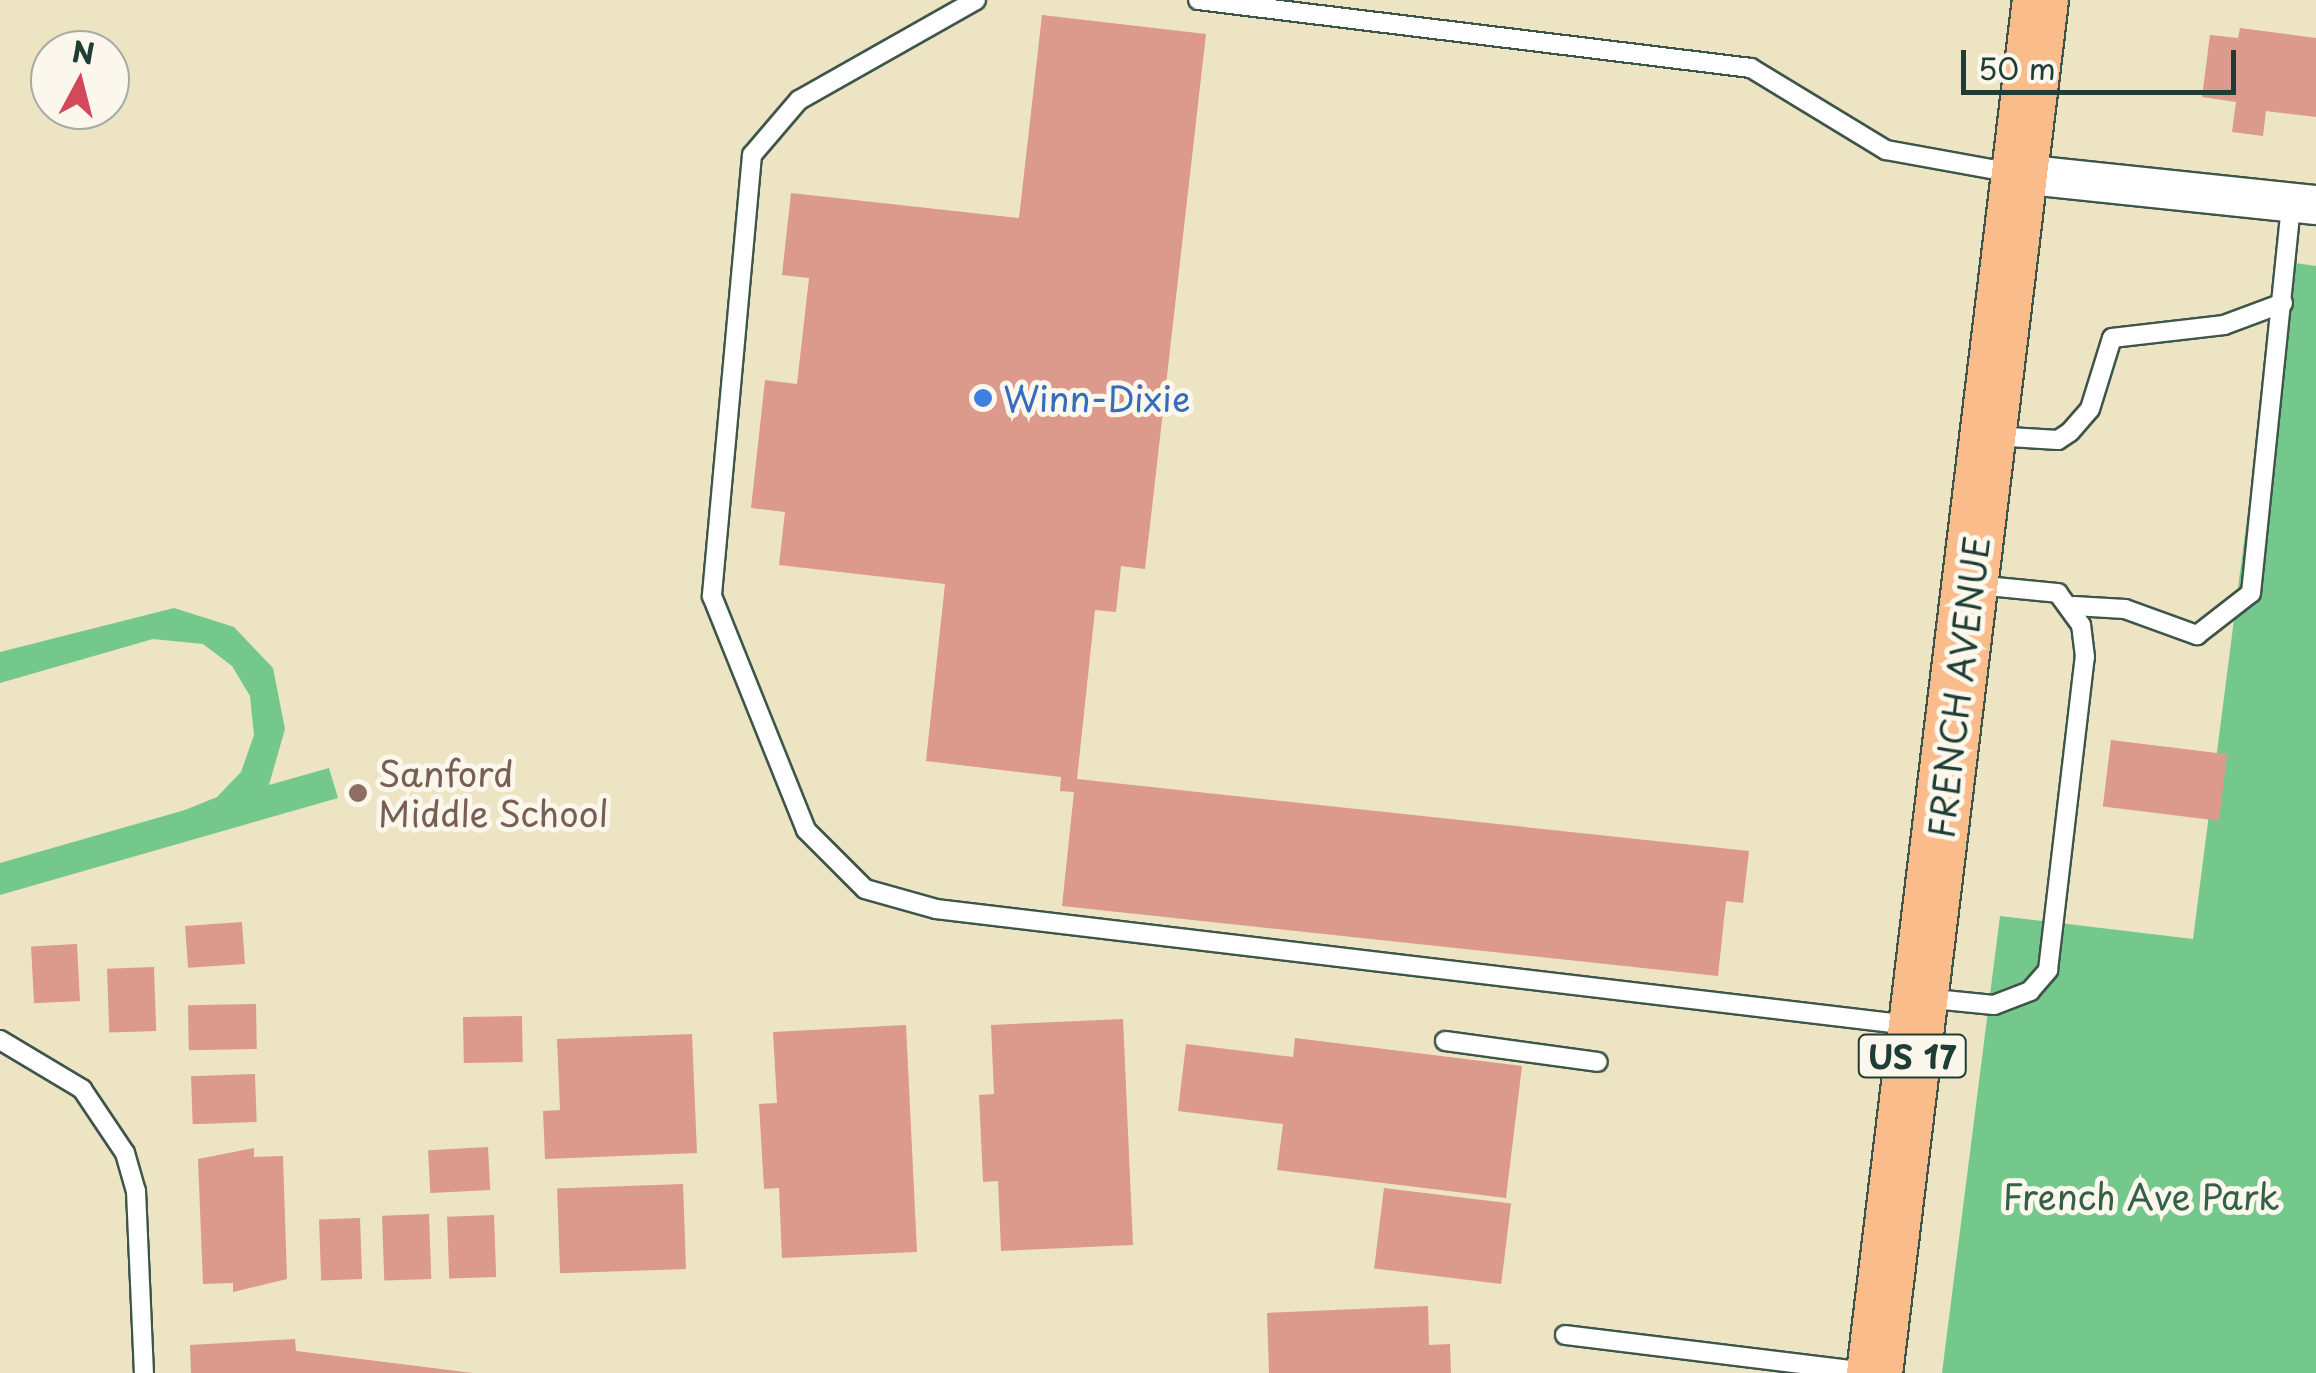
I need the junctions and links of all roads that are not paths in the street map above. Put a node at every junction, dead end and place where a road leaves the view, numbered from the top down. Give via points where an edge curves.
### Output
1 (976, 0) edge
2 (1198, 0) edge
3 (2040, 0) edge
4 (2020, 174) junction
5 (2303, 204) edge
6 (2283, 303) junction
7 (1989, 436) junction
8 (1970, 584) junction
9 (2074, 606) junction
10 (1918, 1012) junction
11 (0, 1040) edge
12 (1445, 1040) dead end
13 (1598, 1062) dead end
14 (1565, 1335) dead end
15 (144, 1373) edge
16 (1874, 1373) edge

1 - 10 lane via 798,100 752,155 712,596 806,830 865,889 936,909
2 - 4 lane via 1751,68 1886,150
3 - 4 main road, FRENCH AVENUE / US 17
4 - 5 street
4 - 7 main road, FRENCH AVENUE / US 17
5 - 6 lane
6 - 7 lane via 2224,325 2112,338 2090,409 2058,440
6 - 9 lane via 2251,594 2197,634 2125,608
7 - 8 main road, FRENCH AVENUE / US 17
8 - 9 lane via 2058,593
8 - 10 main road, FRENCH AVENUE / US 17
9 - 10 lane via 2085,657 2048,970 2030,991 1994,1006
10 - 16 main road, FRENCH AVENUE / US 17
11 - 15 lane via 82,1089 125,1153
12 - 13 lane
14 - 16 lane

